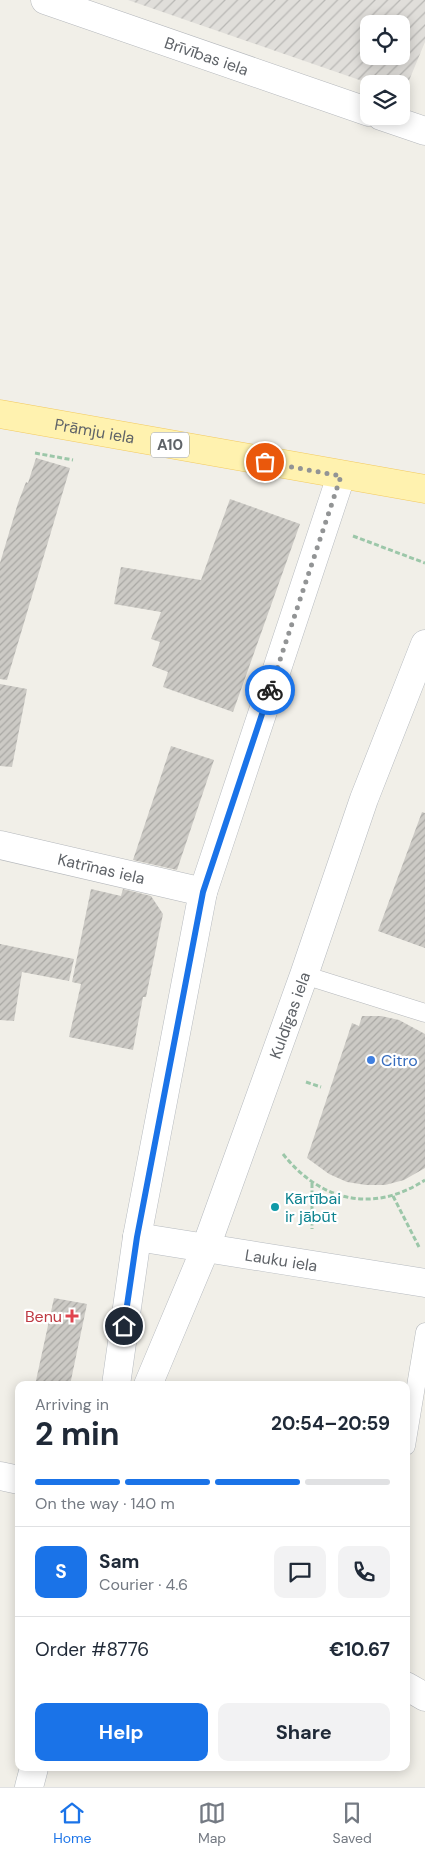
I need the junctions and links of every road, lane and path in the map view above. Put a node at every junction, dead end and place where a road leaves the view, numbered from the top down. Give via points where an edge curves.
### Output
1 (45, 0) edge
2 (360, 109) edge
3 (408, 125) edge
4 (425, 131) edge
5 (0, 414) edge
6 (34, 453) dead end
7 (80, 461) dead end
8 (341, 476) junction
9 (425, 489) edge
10 (323, 525) junction
11 (425, 563) edge
12 (425, 644) edge
13 (0, 845) edge
14 (203, 892) junction
15 (304, 975) junction
16 (425, 1013) edge
17 (306, 1082) dead end
18 (320, 1087) dead end
19 (283, 1154) dead end
20 (425, 1180) edge
21 (312, 1184) junction
22 (393, 1196) junction
23 (312, 1229) dead end
24 (137, 1237) junction
25 (419, 1247) dead end
26 (206, 1248) junction
27 (425, 1283) edge
28 (425, 1332) edge
29 (117, 1381) edge
30 (150, 1381) edge
31 (410, 1422) edge
32 (0, 1476) edge
33 (15, 1479) edge
34 (410, 1688) edge
35 (425, 1697) edge
36 (33, 1771) edge
37 (29, 1787) edge

1 - 2 street, Brīvības iela
3 - 4 street
5 - 8 main road, Prāmju iela / A10
6 - 7 path
8 - 9 main road, Prāmju iela / A10
8 - 10 street
10 - 11 path
10 - 14 street
12 - 15 street, Kuldīgas iela via 364,799
13 - 14 street, Katrīnas iela
14 - 24 street
15 - 16 lane
15 - 26 street, Kuldīgas iela
17 - 18 path
19 - 21 path
20 - 22 path
21 - 22 path via 351,1198 372,1200
21 - 23 path
22 - 25 path
24 - 26 street, Lauku iela
24 - 29 street
26 - 27 street, Lauku iela
26 - 30 street, Kuldīgas iela
28 - 31 lane
32 - 33 street
34 - 35 street
36 - 37 street

